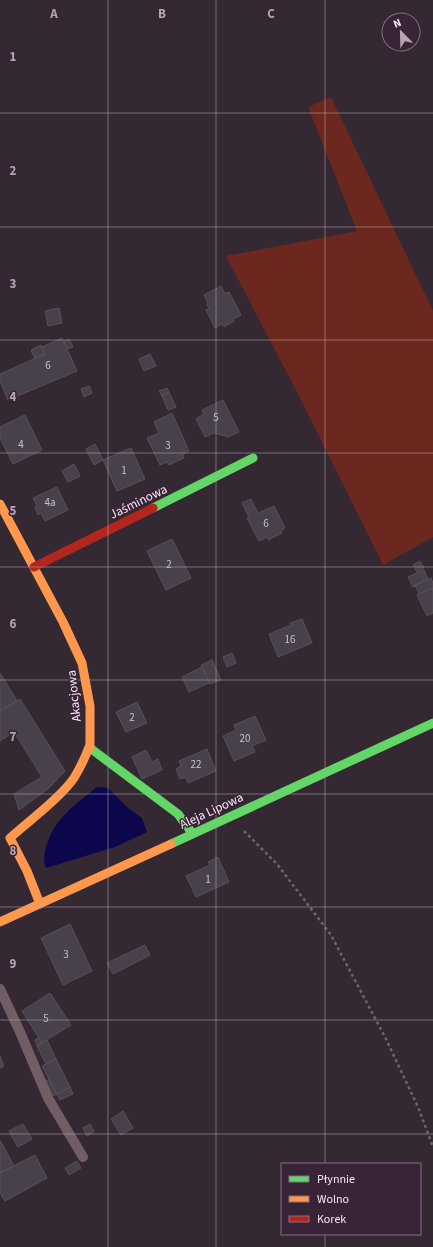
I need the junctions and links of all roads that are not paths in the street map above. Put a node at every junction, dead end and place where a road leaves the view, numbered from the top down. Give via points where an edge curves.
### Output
1 (253, 458) dead end
2 (0, 504) edge
3 (34, 567) junction
4 (433, 723) edge
5 (89, 746) junction
6 (192, 833) junction
7 (40, 904) junction
8 (0, 922) edge
9 (0, 988) edge
10 (83, 1157) dead end

1 - 3 street, Jaśminowa
2 - 3 street, Akacjowa
3 - 5 street, Akacjowa via 82,663 90,706
4 - 6 street, Aleja Lipowa
5 - 6 street via 178,814
5 - 7 street via 73,779 10,838
6 - 7 street, Aleja Lipowa
7 - 8 street, Aleja Lipowa
9 - 10 lane via 48,1098

